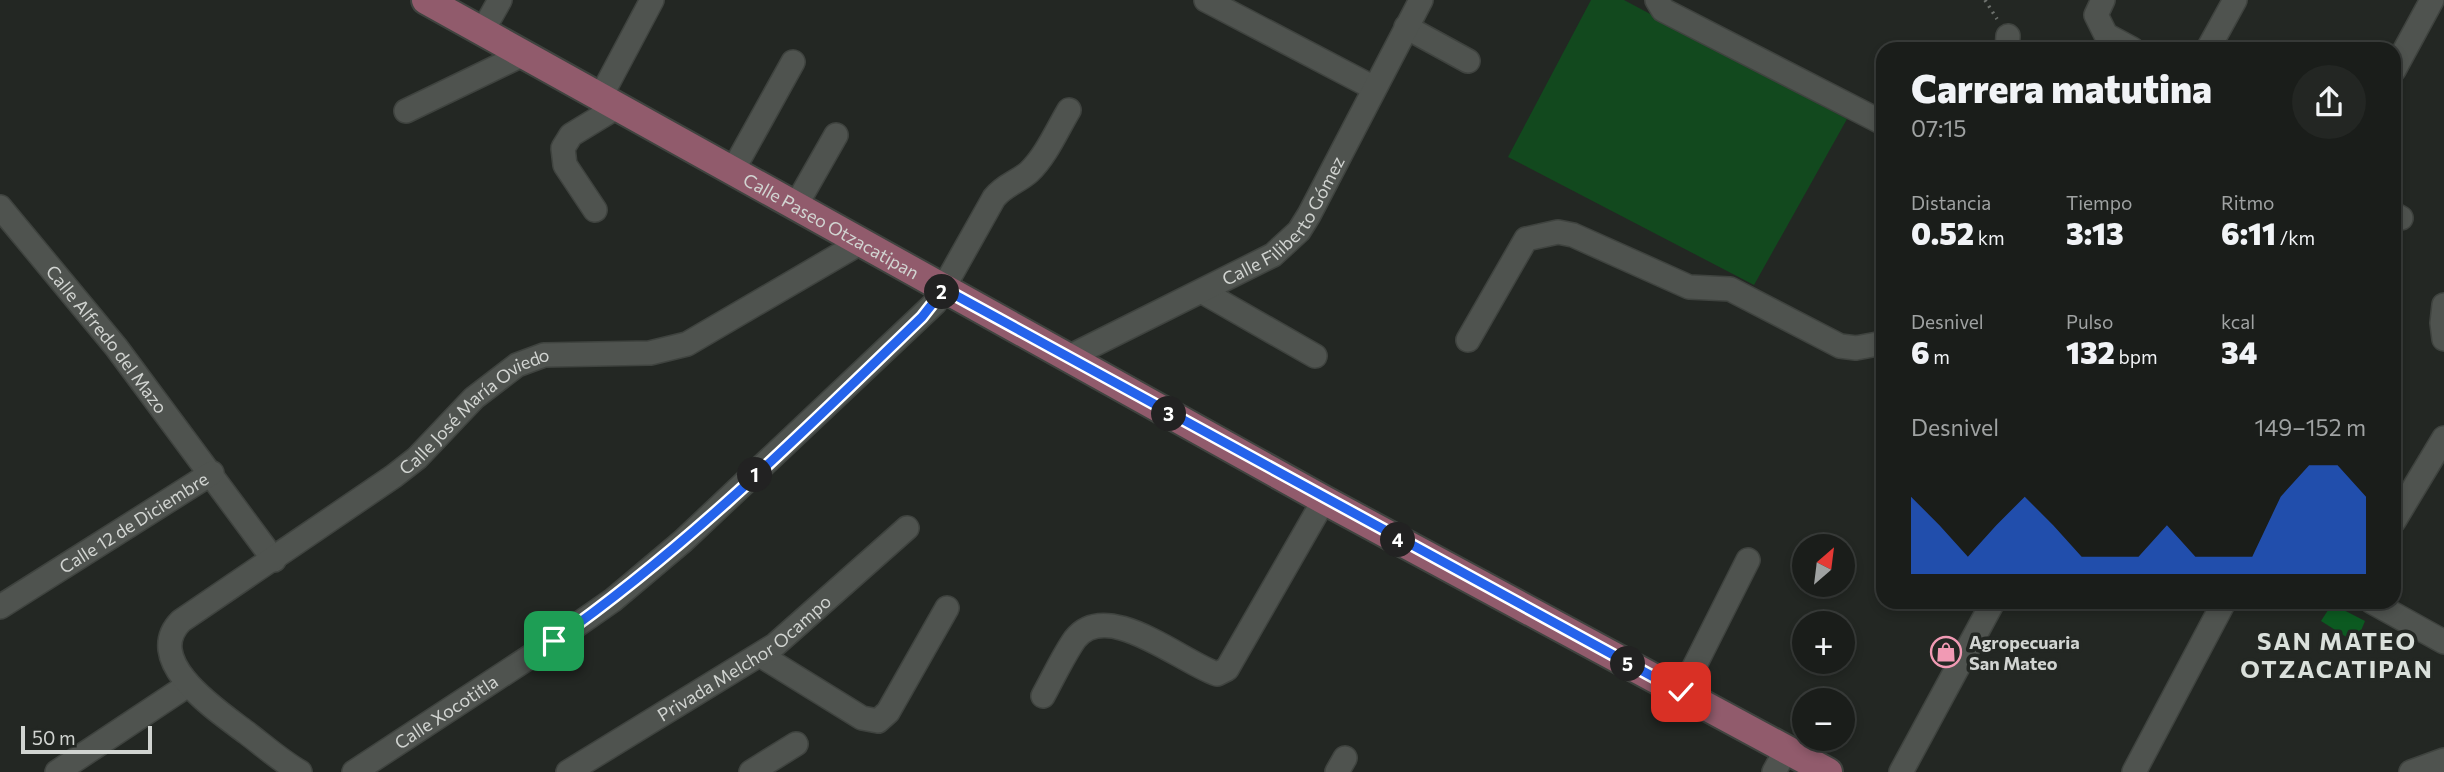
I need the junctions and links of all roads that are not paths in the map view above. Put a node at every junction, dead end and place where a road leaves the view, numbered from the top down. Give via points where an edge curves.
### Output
1 (426, 0) edge
2 (500, 0) edge
3 (652, 0) edge
4 (1206, 0) edge
5 (1421, 0) edge
6 (2103, 0) edge
7 (2235, 0) edge
8 (2432, 0) edge
9 (1657, 2) edge
10 (1406, 27) junction
11 (482, 32) junction
12 (2121, 42) edge
13 (2212, 42) edge
14 (522, 55) junction
15 (2401, 57) edge
16 (1468, 61) dead end
17 (793, 62) dead end
18 (1374, 88) junction
19 (609, 103) junction
20 (1069, 110) dead end
21 (406, 111) dead end
22 (1876, 119) edge
23 (836, 135) dead end
24 (732, 172) junction
25 (0, 207) edge
26 (795, 207) junction
27 (595, 209) dead end
28 (860, 243) junction
29 (944, 289) junction
30 (1203, 292) junction
31 (2444, 305) edge
32 (2444, 339) edge
33 (1468, 340) dead end
34 (1876, 344) edge
35 (1315, 356) dead end
36 (1067, 358) junction
37 (2444, 438) edge
38 (212, 473) junction
39 (1324, 500) junction
40 (2401, 509) edge
41 (908, 528) dead end
42 (274, 560) junction
43 (1748, 560) dead end
44 (0, 607) edge
45 (947, 608) dead end
46 (1989, 609) edge
47 (2220, 609) edge
48 (2385, 609) edge
49 (2444, 642) edge
50 (760, 655) junction
51 (187, 685) junction
52 (1681, 692) junction
53 (1043, 696) dead end
54 (796, 744) dead end
55 (2444, 760) edge
56 (1780, 761) edge
57 (57, 772) edge
58 (300, 772) edge
59 (354, 772) edge
60 (568, 772) edge
61 (751, 772) edge
62 (1828, 772) edge
63 (1901, 772) edge
64 (2134, 772) edge
65 (2411, 772) edge

1 - 11 main road, Calle Paseo Otzacatipan
2 - 11 street
3 - 19 street
4 - 18 street
5 - 10 street, Calle Filiberto Gómez
6 - 12 street via 2096,15 2101,30
7 - 13 street
8 - 15 street
9 - 22 street via 1663,10
10 - 16 street
10 - 18 street, Calle Filiberto Gómez
11 - 14 main road, Calle Paseo Otzacatipan
14 - 19 main road, Calle Paseo Otzacatipan
14 - 21 street
17 - 24 street
18 - 30 street, Calle Filiberto Gómez via 1299,231 1273,255
19 - 24 main road, Calle Paseo Otzacatipan
19 - 27 street via 562,148 565,165
20 - 29 street, Calle Xocotitla via 1035,165 994,198
23 - 26 street
24 - 26 main road, Calle Paseo Otzacatipan
25 - 38 street, Calle Alfredo del Mazo
26 - 28 main road, Calle Paseo Otzacatipan
28 - 29 main road, Calle Paseo Otzacatipan
28 - 42 street, Calle José María Oviedo via 687,344 650,353 544,355 517,365 474,398 417,458
29 - 36 main road, Calle Paseo Otzacatipan
29 - 59 street, Calle Xocotitla via 922,317 831,405 645,575 554,641
30 - 35 street
30 - 36 street, Calle Filiberto Gómez
31 - 32 street
33 - 34 street via 1526,239 1558,232 1689,287 1730,289 1840,346
36 - 39 main road, Calle Paseo Otzacatipan
37 - 40 street
38 - 42 street, Calle 12 de Diciembre
38 - 44 street, Calle 12 de Diciembre
39 - 52 main road, Calle Paseo Otzacatipan
39 - 53 street via 1227,669 1217,674 1202,669 1128,630 1104,624 1077,638
41 - 50 street, Privada Melchor Ocampo
42 - 51 street, Calle José María Oviedo via 173,629 169,646
43 - 52 street
45 - 50 street via 888,712 878,721 862,718
46 - 63 street
47 - 64 street
48 - 49 street
50 - 60 street, Privada Melchor Ocampo
51 - 57 street
51 - 58 street, Calle José María Oviedo
52 - 56 main road, Calle Paseo Otzacatipan
54 - 61 street
55 - 65 street
56 - 62 main road, Calle Paseo Otzacatipan

